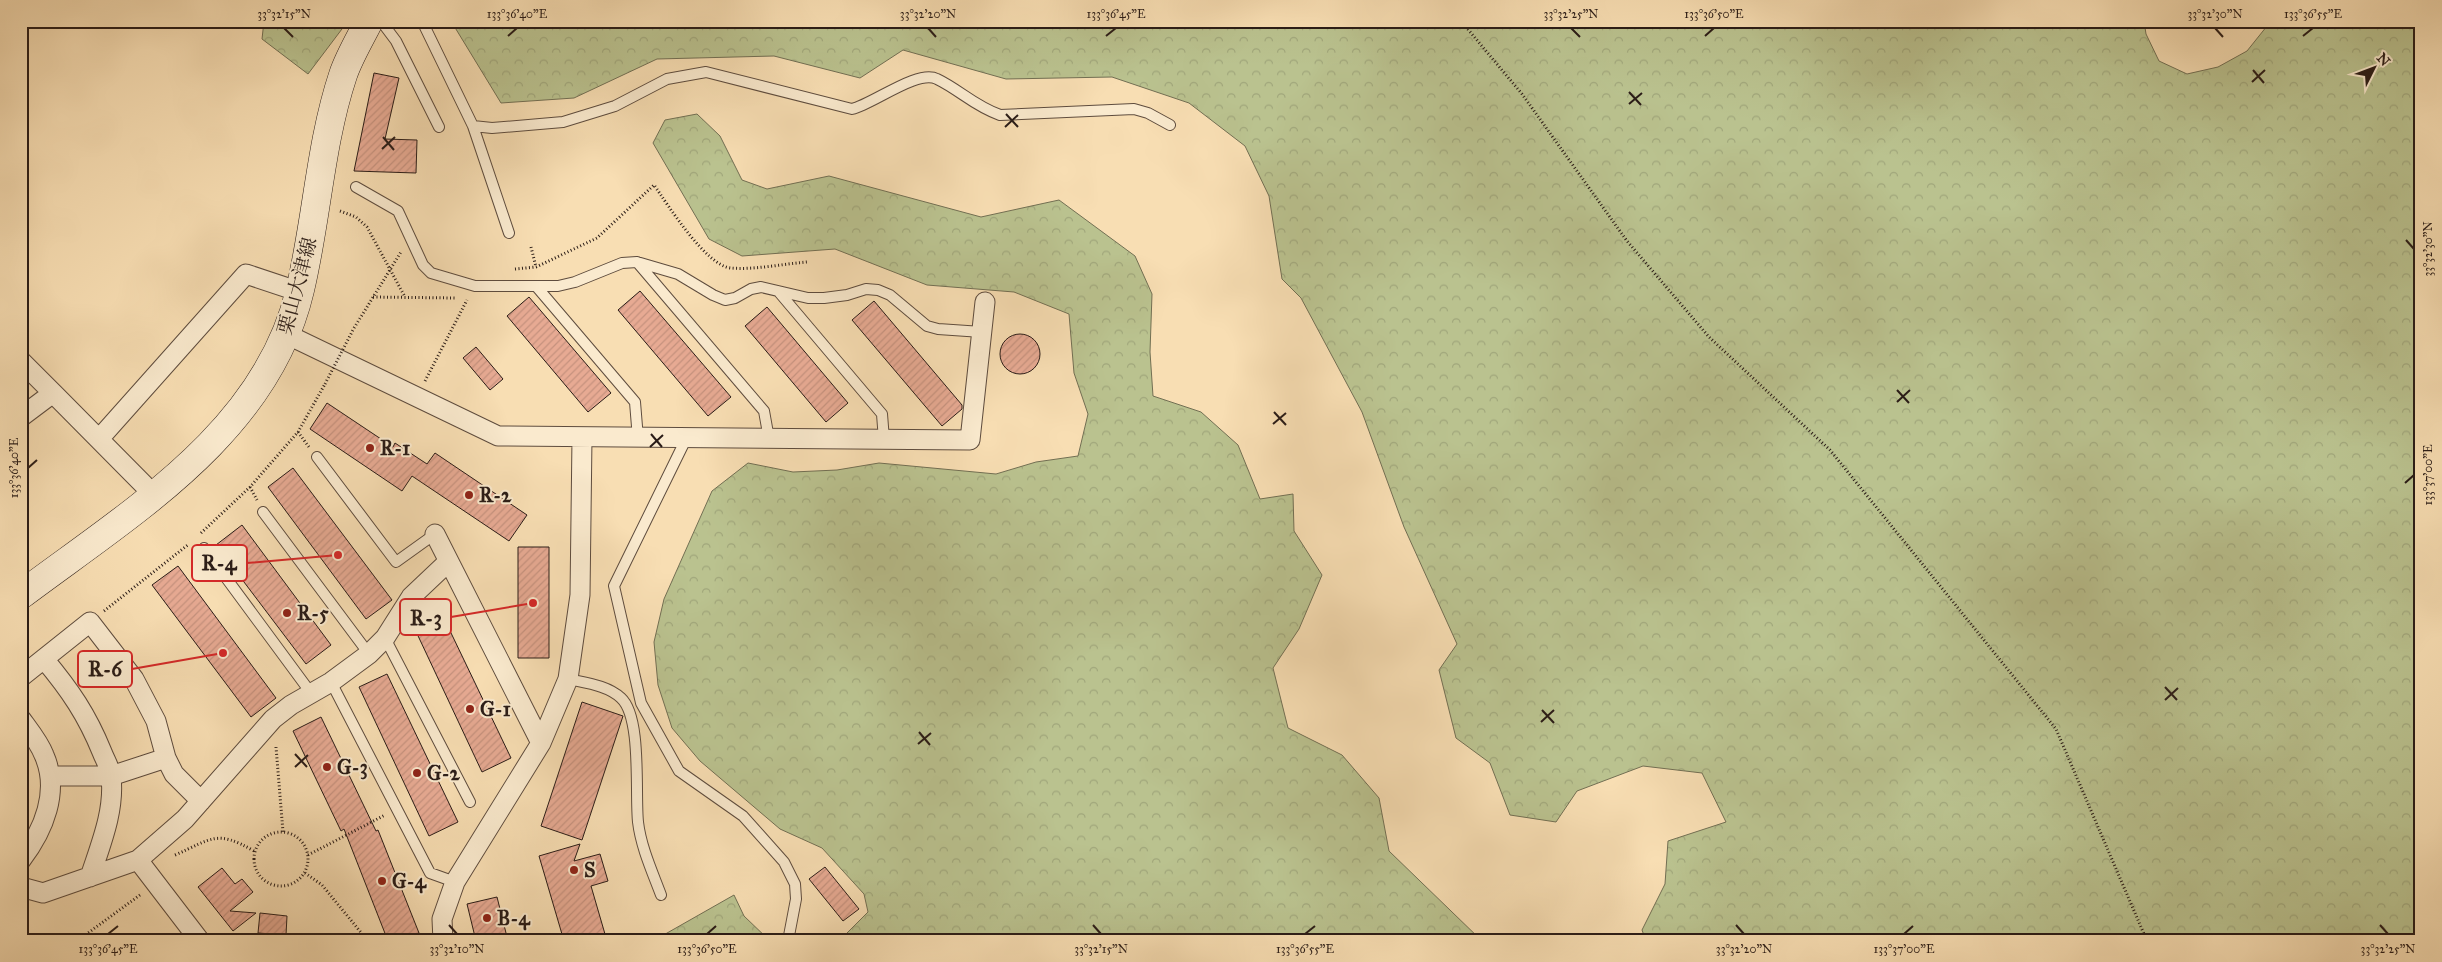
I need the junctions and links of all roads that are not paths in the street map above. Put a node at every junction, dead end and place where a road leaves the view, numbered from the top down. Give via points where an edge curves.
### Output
1 (369, 21) edge
2 (380, 21) edge
3 (422, 21) edge
4 (1170, 125) dead end
5 (473, 126) junction
6 (439, 127) dead end
7 (356, 187) dead end
8 (509, 233) dead end
9 (637, 262) junction
10 (536, 286) junction
11 (778, 291) junction
12 (300, 292) junction
13 (985, 302) dead end
14 (982, 332) junction
15 (286, 334) junction
16 (21, 361) edge
17 (53, 393) junction
18 (21, 417) edge
19 (582, 438) junction
20 (98, 439) junction
21 (638, 439) junction
22 (686, 439) junction
23 (769, 439) junction
24 (884, 440) junction
25 (317, 458) dead end
26 (154, 495) junction
27 (263, 512) dead end
28 (434, 534) joint
29 (204, 548) dead end
30 (448, 562) junction
31 (21, 595) edge
32 (385, 638) junction
33 (368, 654) junction
34 (44, 659) junction
35 (21, 678) edge
36 (568, 679) junction
37 (332, 682) junction
38 (311, 693) junction
39 (21, 719) edge
40 (541, 743) junction
41 (166, 758) junction
42 (51, 776) junction
43 (111, 776) junction
44 (201, 801) junction
45 (470, 802) dead end
46 (21, 860) edge
47 (138, 860) junction
48 (90, 877) junction
49 (454, 882) junction
50 (21, 887) edge
51 (661, 895) dead end
52 (200, 941) edge
53 (443, 941) edge
54 (788, 941) edge

1 - 12 main road, 栗山大津線 via 343,74
2 - 6 lane via 396,41
3 - 5 lane
4 - 5 lane via 1134,109 1000,115 982,109 935,77 920,77 865,106 852,109 706,72 667,79 615,106 563,122 492,128
5 - 8 lane
7 - 10 lane via 398,211 431,273 474,286
9 - 10 lane via 622,263 575,282
9 - 11 lane via 678,274 725,300 761,287
9 - 23 lane via 764,411
10 - 21 lane via 636,402
11 - 14 lane via 824,298 866,289 878,290 890,295 927,326
11 - 24 lane via 882,414
12 - 15 main road, 栗山大津線
12 - 20 street via 246,274
13 - 14 street
14 - 24 street via 970,440
15 - 19 street via 498,436
15 - 26 main road, 栗山大津線 via 266,375 242,409 201,454
16 - 17 street
17 - 18 street
17 - 20 street
19 - 21 street
19 - 36 street via 580,595
20 - 26 street
21 - 22 street
22 - 23 street
22 - 54 lane via 614,586 641,703 679,770 743,816 784,862 795,884 796,899
23 - 24 street
25 - 28 lane via 396,562
26 - 31 main road, 栗山大津線
27 - 33 lane
28 - 30 street
29 - 38 lane
30 - 32 street via 411,598
30 - 40 street
32 - 33 street
32 - 45 lane
33 - 37 street
34 - 35 street
34 - 41 street via 90,622 134,679 156,721
34 - 43 street via 73,694 91,725
36 - 40 street
36 - 51 lane via 608,689 623,699 632,719 638,822 646,856
37 - 38 street
37 - 49 lane via 430,873
38 - 44 street via 273,719
39 - 42 street via 44,754
40 - 49 street
41 - 43 street
41 - 44 street via 174,774
42 - 43 street
42 - 46 street via 50,800 42,826
43 - 48 street via 112,795 106,825
44 - 47 street
47 - 48 street
47 - 52 street
48 - 50 street via 43,893
49 - 53 street via 442,919

